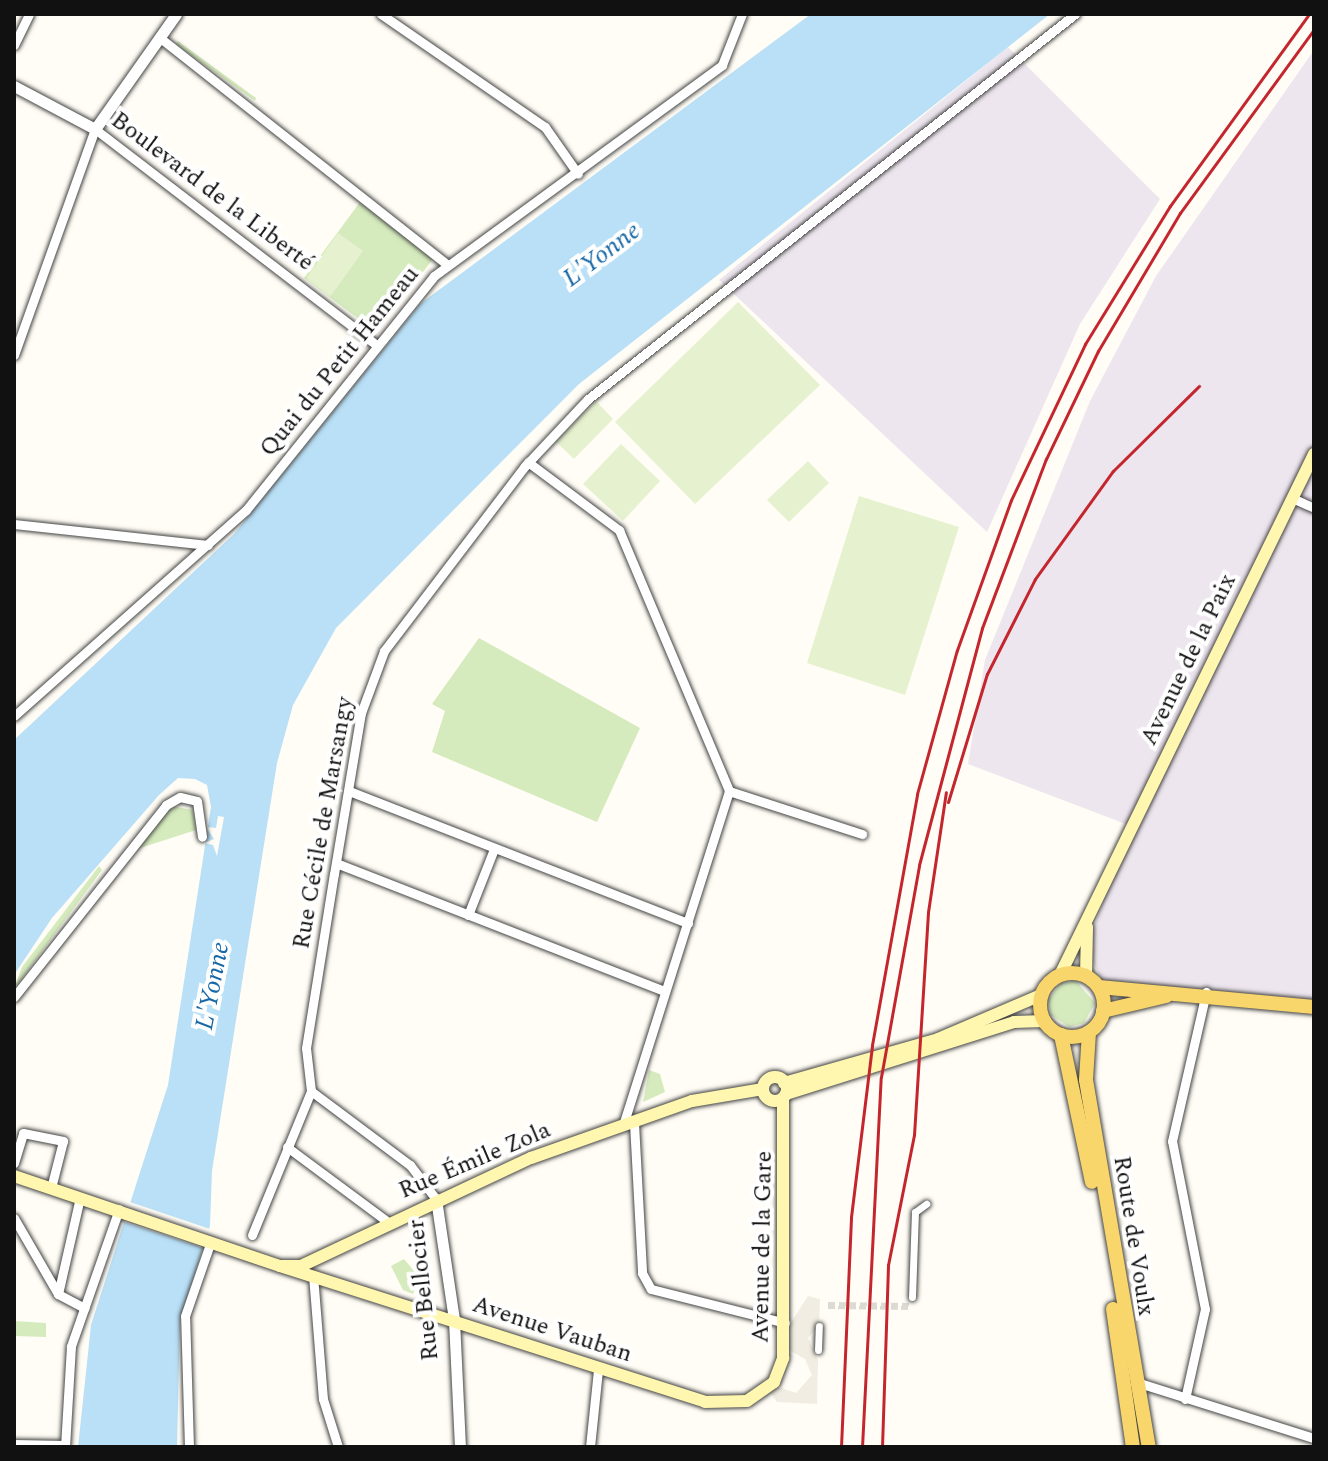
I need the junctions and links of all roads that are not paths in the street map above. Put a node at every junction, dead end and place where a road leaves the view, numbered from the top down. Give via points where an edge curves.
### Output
1 (29, 14) edge
2 (176, 14) edge
3 (381, 14) edge
4 (742, 14) edge
5 (1075, 14) edge
6 (159, 37) junction
7 (14, 45) edge
8 (14, 86) edge
9 (95, 129) junction
10 (578, 174) junction
11 (448, 265) junction
12 (377, 345) junction
13 (14, 355) edge
14 (1314, 454) edge
15 (528, 462) junction
16 (1292, 498) junction
17 (1314, 508) edge
18 (14, 524) edge
19 (208, 545) junction
20 (14, 716) edge
21 (349, 791) junction
22 (729, 791) junction
23 (862, 834) dead end
24 (202, 837) dead end
25 (494, 849) junction
26 (336, 863) junction
27 (1093, 909) junction
28 (468, 915) junction
29 (688, 923) junction
30 (1060, 975) junction
31 (1086, 976) junction
32 (1099, 987) junction
33 (665, 991) junction
34 (1182, 992) junction
35 (1206, 992) junction
36 (1041, 995) junction
37 (14, 997) edge
38 (1314, 1006) edge
39 (1103, 1011) junction
40 (1044, 1021) junction
41 (1089, 1032) junction
42 (1061, 1035) junction
43 (763, 1089) junction
44 (311, 1091) junction
45 (784, 1091) junction
46 (628, 1124) junction
47 (287, 1147) junction
48 (14, 1163) edge
49 (14, 1176) edge
50 (51, 1188) junction
51 (80, 1197) junction
52 (436, 1199) junction
53 (926, 1204) dead end
54 (123, 1211) junction
55 (14, 1218) edge
56 (388, 1222) junction
57 (252, 1235) joint
58 (209, 1240) junction
59 (246, 1254) junction
60 (325, 1258) junction
61 (280, 1266) junction
62 (313, 1275) junction
63 (328, 1278) junction
64 (58, 1294) junction
65 (912, 1297) dead end
66 (84, 1308) junction
67 (454, 1320) junction
68 (785, 1323) junction
69 (819, 1326) dead end
70 (818, 1350) dead end
71 (598, 1369) junction
72 (1136, 1382) junction
73 (765, 1392) joint
74 (1185, 1399) junction
75 (1314, 1438) edge
76 (14, 1444) edge
77 (65, 1446) edge
78 (189, 1447) edge
79 (338, 1447) edge
80 (460, 1447) edge
81 (590, 1447) edge
82 (1133, 1447) edge
83 (1149, 1447) edge

1 - 7 street
2 - 6 street
3 - 10 street via 545,127
4 - 10 street, Quai du Petit Hameau via 722,65
5 - 15 street, Rue Cécile de Marsangy via 728,291 628,364
6 - 9 street
6 - 11 street
8 - 9 street, Boulevard de la Liberté
9 - 12 street, Boulevard de la Liberté
9 - 13 street
10 - 11 street, Quai du Petit Hameau
11 - 12 street, Quai du Petit Hameau
12 - 19 street, Quai du Petit Hameau via 246,510
14 - 16 main road, Avenue de la Paix
15 - 21 street, Rue Cécile de Marsangy via 384,651 361,713
15 - 22 street via 619,530
16 - 17 street
16 - 27 main road, Avenue de la Paix
18 - 19 street
19 - 20 street, Quai du Petit Hameau
21 - 25 street
21 - 26 street, Rue Cécile de Marsangy
22 - 23 street
22 - 29 street
24 - 37 street via 197,801 180,797 166,805
25 - 28 street
25 - 29 street
26 - 28 street
26 - 44 street, Rue Cécile de Marsangy via 306,1048
27 - 30 main road
27 - 31 main road via 1083,944
28 - 33 street
29 - 33 street
30 - 31 main road
30 - 36 main road
31 - 32 main road
32 - 34 main road
32 - 39 main road
33 - 46 street
34 - 35 main road
34 - 39 main road
35 - 38 main road
35 - 74 street via 1172,1141 1205,1309
36 - 40 main road
36 - 45 main road via 971,1027
39 - 41 main road
40 - 42 main road
40 - 45 main road via 1014,1022
41 - 42 main road
41 - 72 main road, Route de Voulx via 1086,1080
42 - 82 main road, Route de Voulx via 1100,1222
43 - 45 main road via 772,1101
43 - 45 main road, Rue Émile Zola via 771,1078
43 - 46 main road, Rue Émile Zola via 692,1101
44 - 47 street, Rue Cécile de Marsangy
44 - 52 street, Rue Bellocier via 410,1165
45 - 68 main road, Avenue de la Gare
46 - 52 main road, Rue Émile Zola
46 - 68 street via 642,1273 651,1289
47 - 56 street
47 - 57 street, Rue Cécile de Marsangy
48 - 50 street via 23,1133 63,1141
49 - 50 main road, Rue Émile Zola
50 - 51 main road, Rue Émile Zola
51 - 54 main road, Rue Émile Zola
51 - 64 street
52 - 56 main road, Rue Émile Zola
52 - 67 street, Rue Bellocier
53 - 65 street via 915,1212
54 - 58 main road, Rue Émile Zola
54 - 66 street
55 - 64 street
56 - 60 main road, Rue Émile Zola
57 - 59 street, Rue Cécile de Marsangy
58 - 59 main road, Rue Émile Zola
58 - 78 street via 185,1316
59 - 61 main road, Rue Émile Zola
60 - 61 main road, Rue Émile Zola
60 - 63 main road
61 - 62 main road, Avenue Vauban
62 - 63 main road, Avenue Vauban
62 - 79 street via 323,1399
63 - 67 main road, Avenue Vauban
64 - 66 street
66 - 77 street via 71,1346
67 - 71 main road, Avenue Vauban
67 - 80 street, Rue Bellocier
68 - 73 main road, Avenue de la Gare via 781,1368
69 - 70 street
71 - 73 main road, Avenue Vauban via 716,1404
71 - 81 street
72 - 74 street
72 - 83 main road, Route de Voulx
74 - 75 street
76 - 77 street

